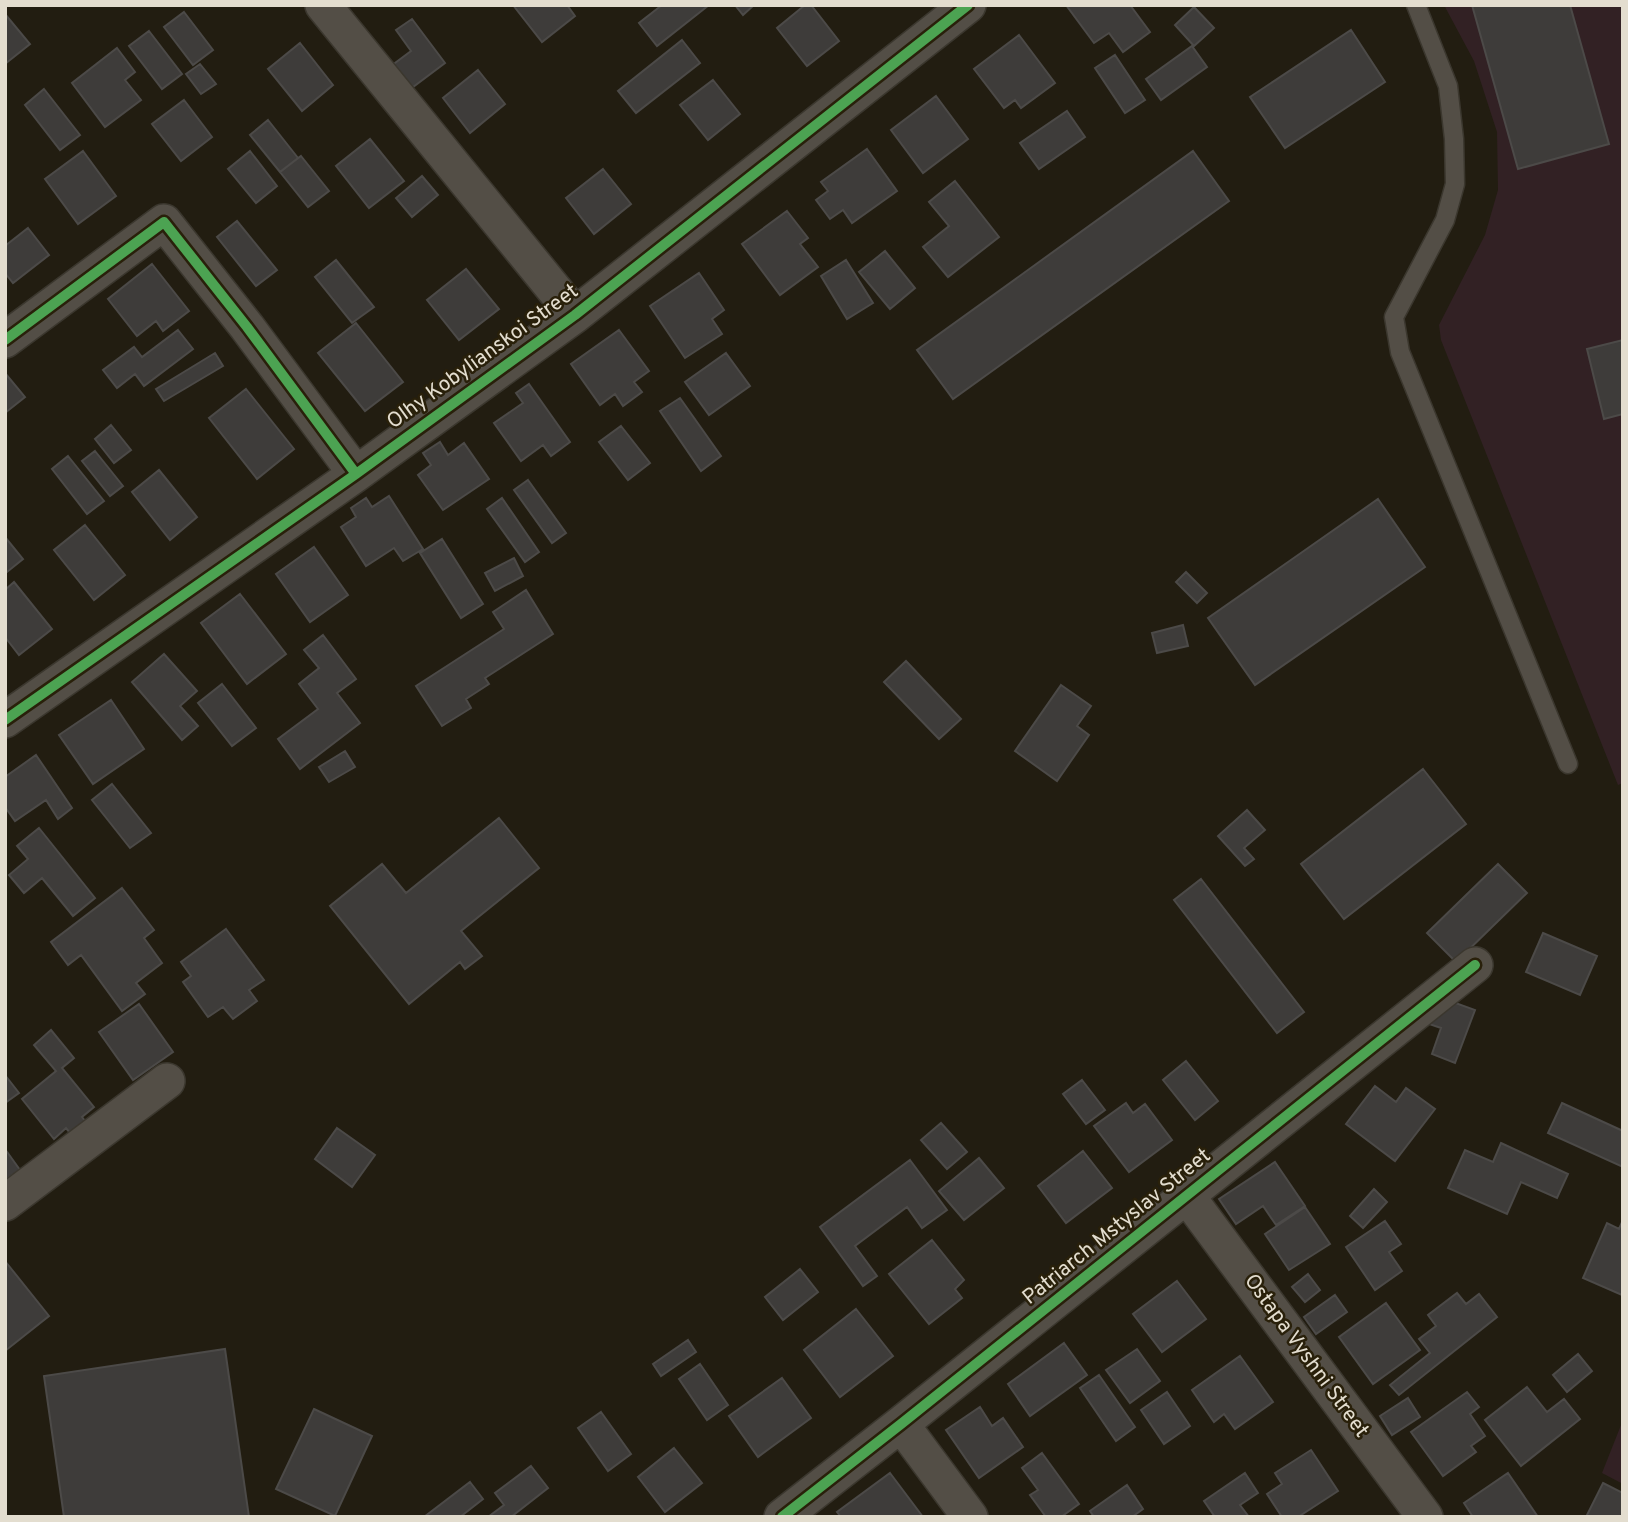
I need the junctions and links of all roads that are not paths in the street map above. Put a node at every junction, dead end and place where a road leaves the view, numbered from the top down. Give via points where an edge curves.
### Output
1 (323, 5) edge
2 (968, 5) edge
3 (1416, 5) edge
4 (575, 315) junction
5 (5, 340) edge
6 (356, 474) junction
7 (5, 720) edge
8 (1568, 764) dead end
9 (1475, 965) dead end
10 (167, 1081) dead end
11 (1187, 1196) junction
12 (5, 1203) edge
13 (901, 1424) junction
14 (782, 1517) edge
15 (970, 1517) edge
16 (1424, 1517) edge

1 - 4 street
2 - 4 street, Olhy Kobylianskoi Street
3 - 8 lane via 1448,86 1455,184 1445,220 1394,317 1399,352
4 - 6 street, Olhy Kobylianskoi Street
5 - 6 street via 164,222
6 - 7 street, Olhy Kobylianskoi Street
9 - 11 street, Patriarch Mstyslav Street
10 - 12 street
11 - 13 street, Patriarch Mstyslav Street
11 - 16 street, Ostapa Vyshni Street
13 - 14 street, Patriarch Mstyslav Street
13 - 15 street

